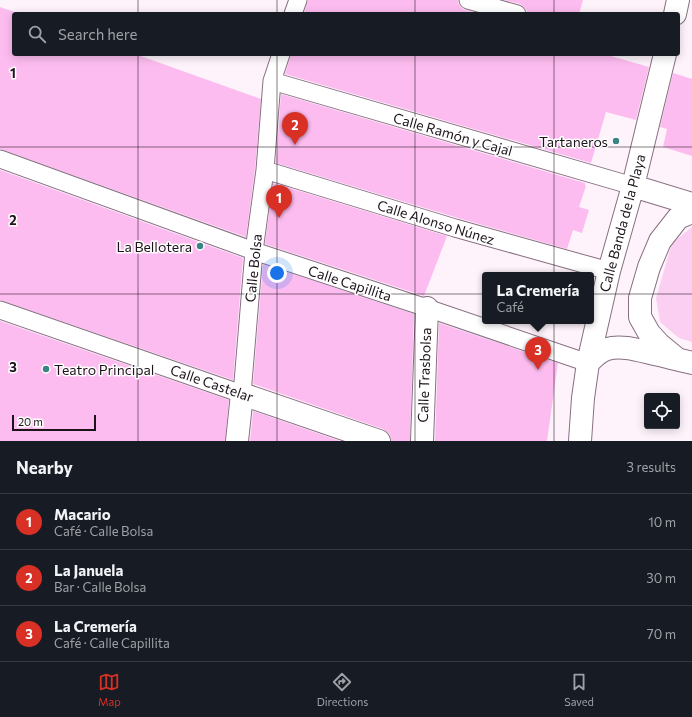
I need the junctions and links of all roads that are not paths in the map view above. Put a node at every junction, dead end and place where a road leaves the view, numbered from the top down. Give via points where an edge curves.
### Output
1 (298, 0) edge
2 (468, 0) edge
3 (678, 0) edge
4 (294, 12) edge
5 (510, 12) edge
6 (675, 12) edge
7 (280, 56) edge
8 (662, 56) edge
9 (272, 88) junction
10 (0, 159) edge
11 (265, 170) junction
12 (633, 186) junction
13 (692, 204) edge
14 (692, 212) edge
15 (254, 251) junction
16 (609, 271) junction
17 (427, 308) junction
18 (0, 310) edge
19 (684, 361) edge
20 (588, 363) junction
21 (242, 394) junction
22 (237, 441) edge
23 (378, 441) edge
24 (422, 441) edge
25 (580, 441) edge

1 - 4 street
2 - 5 street
3 - 6 street
7 - 9 street, Calle Bolsa
8 - 12 street, Calle Banda de la Playa
9 - 11 street, Calle Bolsa
9 - 12 street, Calle Ramón y Cajal
10 - 15 street, Calle Capillita
11 - 15 street, Calle Bolsa
11 - 16 street, Calle Alonso Núnez via 455,228
12 - 13 street
12 - 16 street, Calle Banda de la Playa
14 - 19 street via 678,218 660,240 640,298 640,317 649,333 658,344
15 - 17 street, Calle Capillita
15 - 21 street, Calle Bolsa
16 - 20 street, Calle Banda de la Playa
17 - 20 street, Calle Capillita
17 - 24 street, Calle Trasbolsa
18 - 21 street, Calle Castelar
19 - 20 street via 619,347 598,353
20 - 25 street, Calle Banda de la Playa
21 - 22 street, Calle Bolsa
21 - 23 street, Calle Castelar

